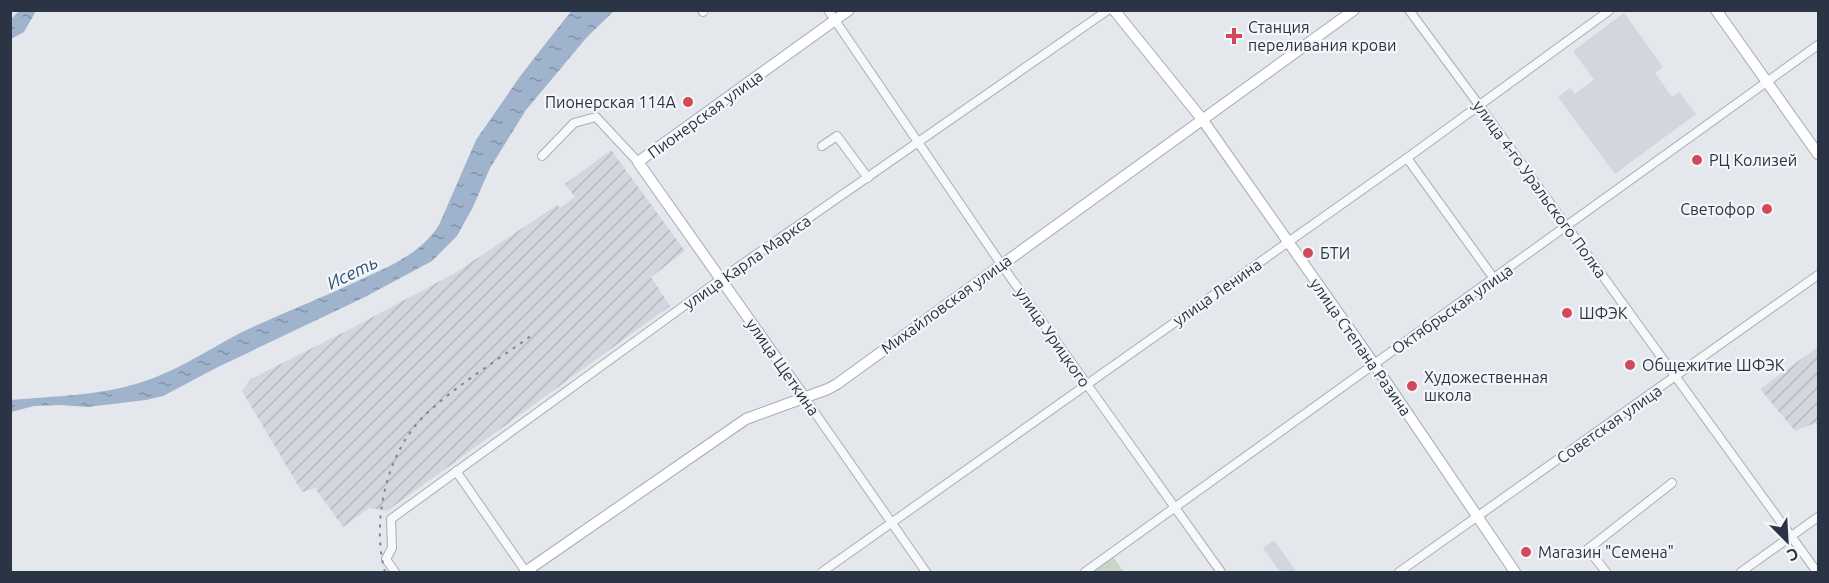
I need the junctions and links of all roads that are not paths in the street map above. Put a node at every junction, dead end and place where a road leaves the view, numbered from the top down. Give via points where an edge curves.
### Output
1 (828, 10) edge
2 (849, 10) edge
3 (1108, 10) edge
4 (1114, 10) edge
5 (1354, 10) edge
6 (1409, 10) edge
7 (1610, 10) edge
8 (1716, 10) edge
9 (835, 21) junction
10 (1818, 45) edge
11 (1767, 82) junction
12 (1479, 105) junction
13 (1202, 119) junction
14 (919, 143) junction
15 (822, 146) dead end
16 (1818, 154) edge
17 (542, 156) dead end
18 (1407, 158) junction
19 (638, 162) junction
20 (868, 178) junction
21 (1567, 227) junction
22 (1287, 242) junction
23 (1001, 264) junction
24 (1818, 275) edge
25 (721, 279) junction
26 (1495, 280) junction
27 (1374, 364) junction
28 (1675, 377) junction
29 (1086, 385) junction
30 (804, 397) junction
31 (456, 471) junction
32 (1672, 483) dead end
33 (1175, 508) junction
34 (1477, 516) junction
35 (1818, 517) edge
36 (891, 523) junction
37 (1790, 537) junction
38 (526, 572) edge
39 (394, 573) edge
40 (822, 573) edge
41 (926, 573) edge
42 (1085, 573) edge
43 (1221, 573) edge
44 (1399, 573) edge
45 (1515, 573) edge
46 (1606, 573) edge
47 (1741, 573) edge
48 (1817, 573) edge

1 - 9 street, улица Урицкого
2 - 9 main road, Пионерская улица
3 - 14 street, улица Карла Маркса
4 - 13 main road, улица Степана Разина
5 - 13 main road, Михайловская улица
6 - 12 street, улица 4-го Уральского Полка
7 - 12 street, улица Ленина
8 - 11 main road
9 - 14 street, улица Урицкого
9 - 19 main road, Пионерская улица
10 - 11 street, Октябрьская улица
11 - 16 main road
11 - 21 street, Октябрьская улица
12 - 18 street, улица Ленина
12 - 21 street, улица 4-го Уральского Полка
13 - 22 main road, улица Степана Разина
13 - 23 main road, Михайловская улица
14 - 20 street, улица Карла Маркса
14 - 23 street, улица Урицкого
15 - 20 street via 837,136
17 - 19 street, Пионерская улица via 574,123 596,117
18 - 22 street, улица Ленина
18 - 26 street
19 - 25 main road, улица Щеткина
20 - 25 street, улица Карла Маркса
21 - 26 street, Октябрьская улица
21 - 28 street, улица 4-го Уральского Полка
22 - 27 main road, улица Степана Разина
22 - 29 street, улица Ленина
23 - 29 street, улица Урицкого
23 - 30 main road, Михайловская улица via 837,384
24 - 28 street, Советская улица
25 - 30 main road, улица Щеткина
25 - 31 street, улица Карла Маркса
26 - 27 street, Октябрьская улица
27 - 33 street, Октябрьская улица
27 - 34 main road, улица Степана Разина
28 - 34 street, Советская улица
28 - 37 street, улица 4-го Уральского Полка
29 - 33 street, улица Урицкого
29 - 36 street, улица Ленина
30 - 36 street, улица Щеткина
30 - 38 main road, Михайловская улица via 732,428
31 - 38 street
31 - 39 street, улица Карла Маркса via 391,519 392,548 386,559
32 - 46 street via 1588,549
33 - 42 street, Октябрьская улица
33 - 43 street, улица Урицкого
34 - 44 street, Советская улица
34 - 45 main road, улица Степана Разина
35 - 37 street
36 - 40 street, улица Ленина
36 - 41 street, улица Щеткина
37 - 47 street
37 - 48 street, улица 4-го Уральского Полка

